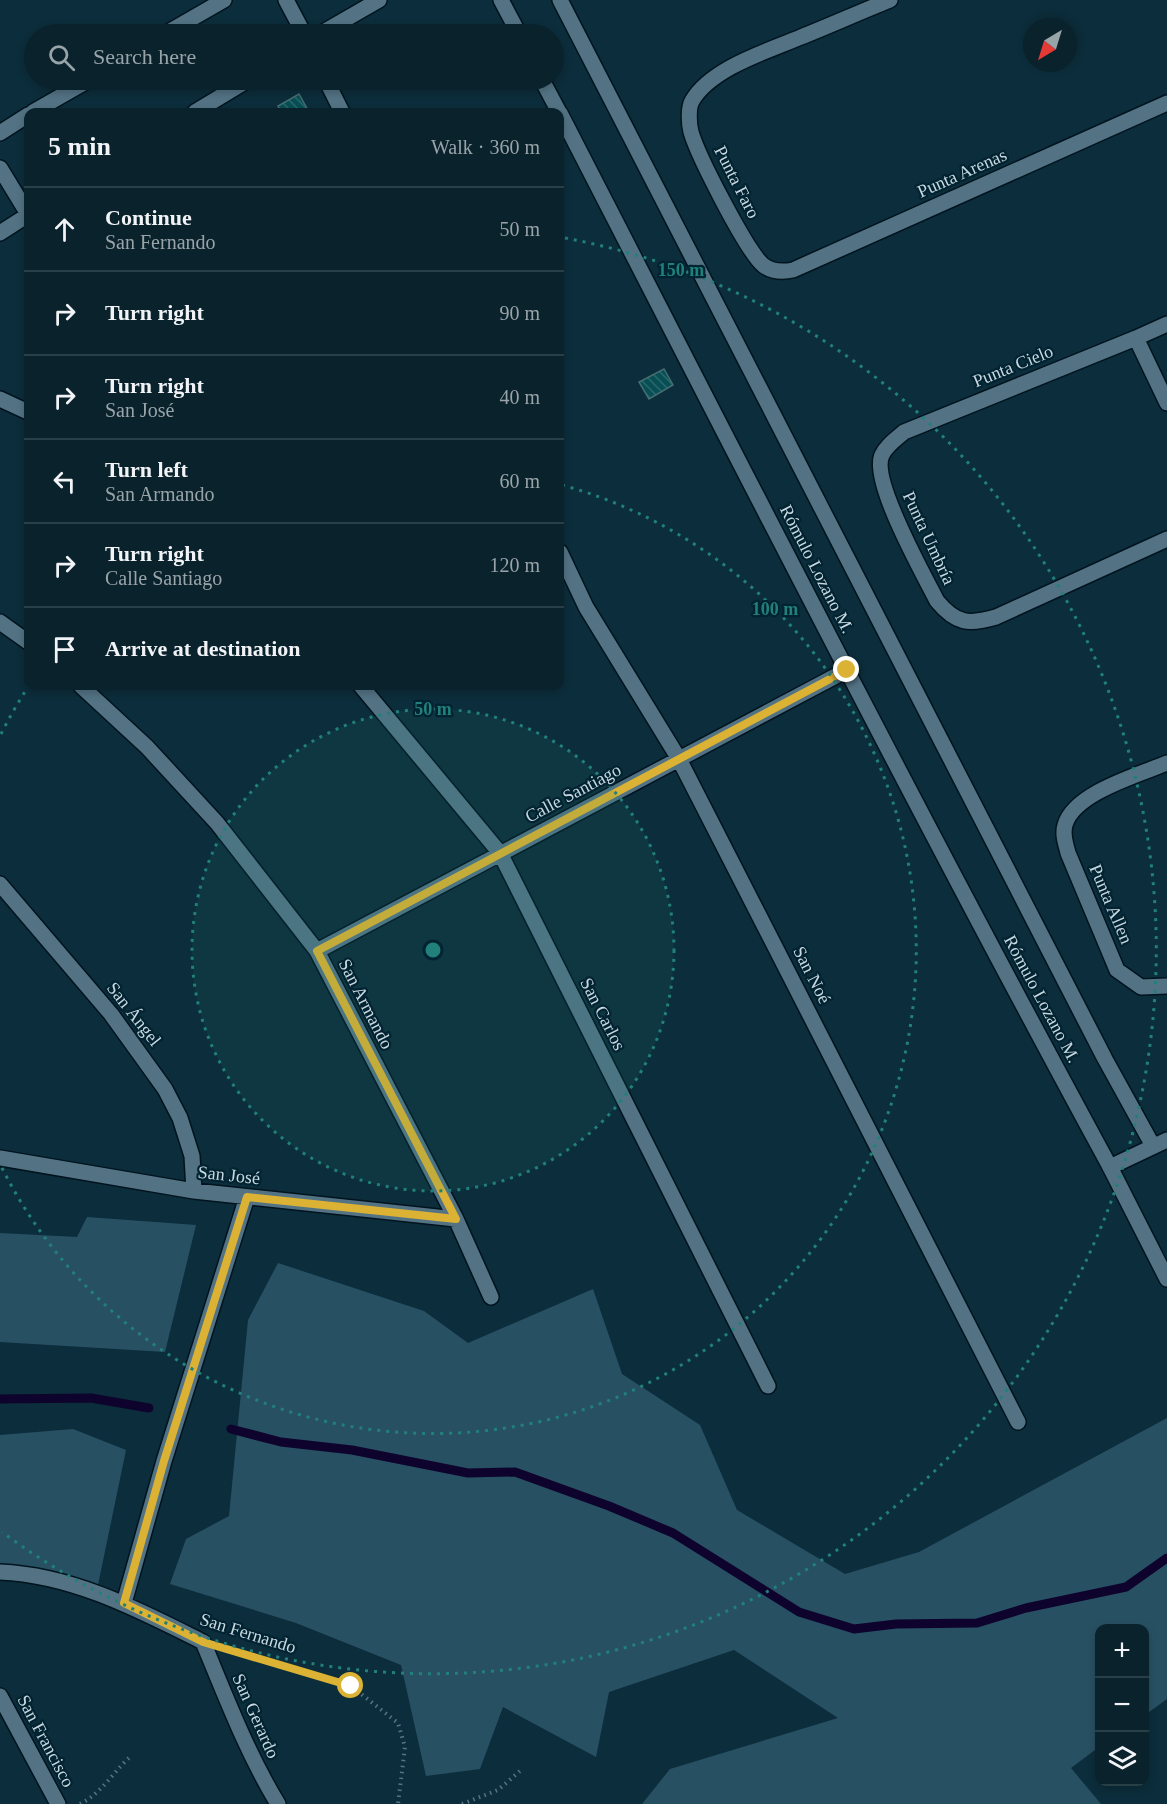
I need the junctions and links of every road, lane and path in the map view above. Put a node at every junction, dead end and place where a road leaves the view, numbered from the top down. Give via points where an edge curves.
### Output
1 (224, 0) edge
2 (286, 0) edge
3 (379, 0) edge
4 (501, 0) edge
5 (560, 0) edge
6 (890, 0) edge
7 (182, 24) edge
8 (299, 24) edge
9 (337, 24) edge
10 (514, 24) edge
11 (72, 90) edge
12 (231, 90) edge
13 (331, 90) edge
14 (547, 90) edge
15 (1167, 103) edge
16 (40, 108) edge
17 (202, 108) edge
18 (340, 108) edge
19 (556, 108) edge
20 (24, 118) edge
21 (564, 123) edge
22 (0, 133) edge
23 (0, 168) edge
24 (24, 207) edge
25 (24, 217) edge
26 (0, 233) edge
27 (772, 270) joint
28 (1167, 324) edge
29 (1136, 338) junction
30 (0, 399) edge
31 (1167, 403) edge
32 (24, 410) edge
33 (881, 457) joint
34 (1167, 539) edge
35 (564, 560) edge
36 (564, 584) edge
37 (586, 607) junction
38 (0, 622) edge
39 (24, 639) edge
40 (847, 670) junction
41 (85, 690) edge
42 (364, 690) edge
43 (679, 759) junction
44 (1167, 763) edge
45 (500, 853) junction
46 (0, 884) edge
47 (317, 951) junction
48 (1167, 986) edge
49 (1160, 1143) edge
50 (0, 1158) edge
51 (1110, 1167) junction
52 (194, 1191) junction
53 (247, 1197) junction
54 (456, 1219) junction
55 (1167, 1279) edge
56 (491, 1297) dead end
57 (768, 1386) dead end
58 (1018, 1422) dead end
59 (0, 1572) edge
60 (124, 1603) junction
61 (203, 1642) junction
62 (0, 1696) edge
63 (130, 1756) dead end
64 (520, 1771) dead end
65 (58, 1804) edge
66 (79, 1804) edge
67 (278, 1804) edge
68 (398, 1804) edge
69 (462, 1804) edge

1 - 7 street
2 - 8 street
3 - 9 street
4 - 10 street
5 - 49 street via 1105,1059
6 - 27 street, Punta Faro via 736,65 706,85 691,102 691,132 710,173 749,249
11 - 16 street
12 - 17 street
13 - 18 street
14 - 19 street, Rómulo Lozano M.
15 - 27 street, Punta Arenas via 793,270
20 - 22 street
21 - 40 street, Rómulo Lozano M.
23 - 24 street
25 - 26 street
28 - 29 street, Punta Cielo
29 - 31 street
29 - 33 street, Punta Cielo via 923,423 891,442
30 - 32 street
33 - 34 street, Punta Umbría via 880,471 888,501 937,601 945,612 965,622 996,617
35 - 37 street, San Noé
36 - 37 street
37 - 43 street, San Noé
38 - 39 street
40 - 43 street, Calle Santiago
40 - 51 street, Rómulo Lozano M.
41 - 47 street, San Armando via 147,747 217,823
42 - 45 street, San Carlos
43 - 45 street, Calle Santiago
43 - 58 street, San Noé
44 - 48 street, Punta Allen via 1091,795 1077,806 1065,824 1064,837 1117,970 1142,987
45 - 47 street, Calle Santiago
45 - 57 street, San Carlos
46 - 52 street, San Ángel via 111,1014 165,1089 180,1118 192,1156
47 - 54 street, San Armando
49 - 51 street
50 - 52 street, San José
51 - 55 street, Rómulo Lozano M.
52 - 53 street, San José
53 - 54 street, San José
53 - 60 street
54 - 56 street, San Armando
59 - 60 street, San Fernando via 42,1576
60 - 61 street, San Fernando
61 - 67 street, San Gerardo via 236,1721
61 - 68 path, San Fernando via 351,1686 398,1723 405,1747
62 - 65 street, San Francisco
63 - 66 path via 104,1786
64 - 69 path via 498,1790

